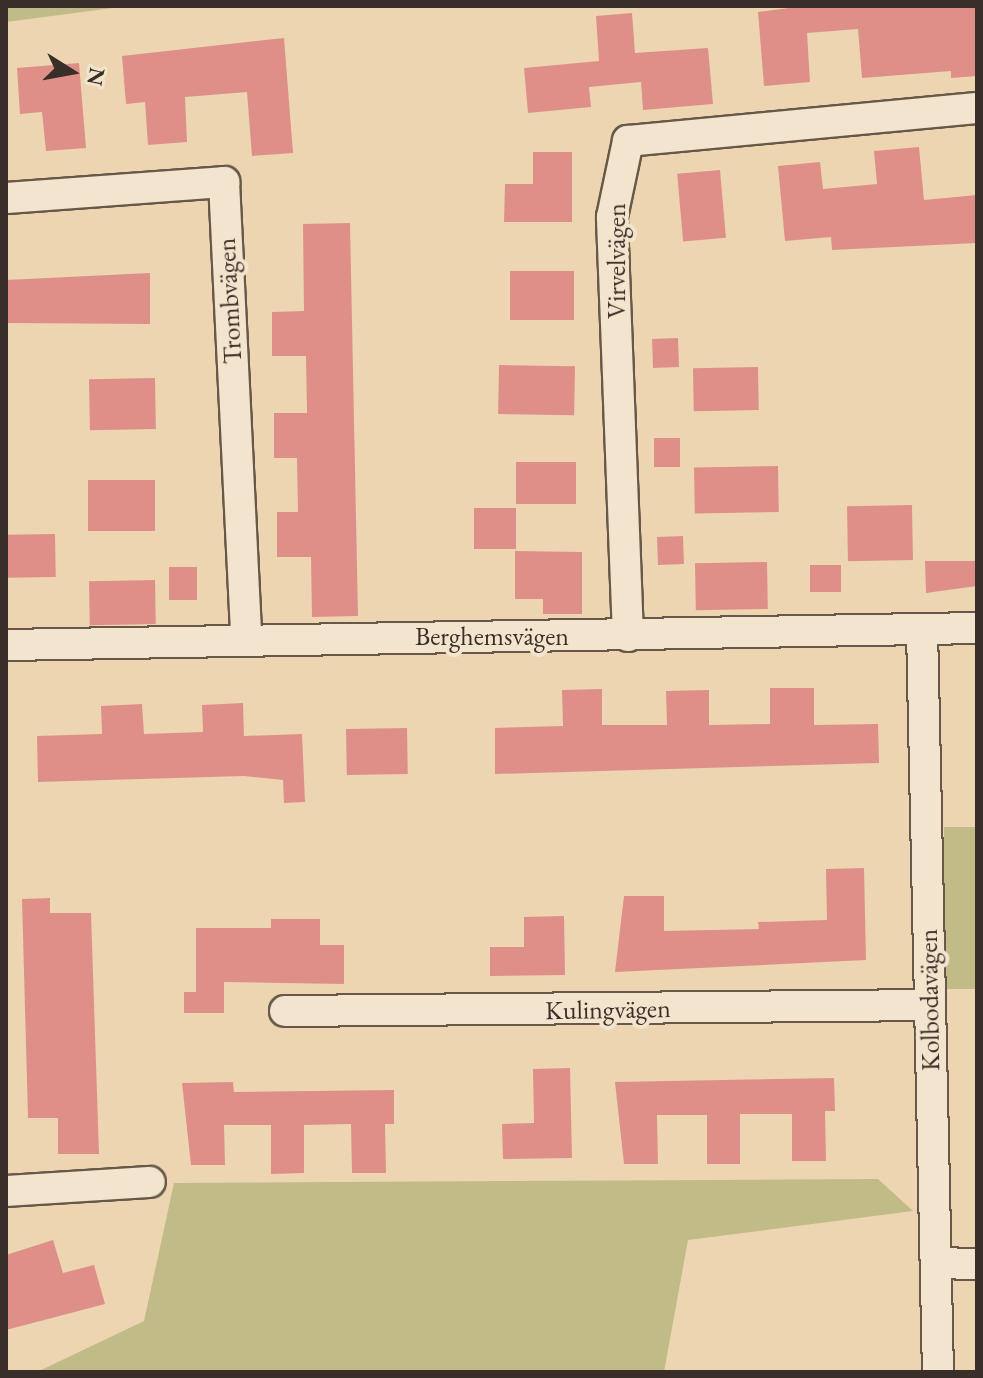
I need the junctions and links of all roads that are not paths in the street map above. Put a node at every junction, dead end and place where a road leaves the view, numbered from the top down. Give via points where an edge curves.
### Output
1 (977, 108) edge
2 (6, 198) edge
3 (977, 628) edge
4 (922, 629) junction
5 (628, 636) junction
6 (246, 639) junction
7 (6, 645) edge
8 (930, 1005) junction
9 (285, 1011) dead end
10 (150, 1182) dead end
11 (6, 1191) edge
12 (936, 1263) junction
13 (977, 1264) edge
14 (938, 1372) edge

1 - 5 street, Virvelvägen via 628,141 612,217
2 - 6 street, Trombvägen via 224,182
3 - 4 street, Berghemsvägen
4 - 5 street, Berghemsvägen
4 - 8 street, Kolbodavägen
5 - 6 street, Berghemsvägen
6 - 7 street, Berghemsvägen
8 - 9 street, Kulingvägen
8 - 12 street, Kolbodavägen
10 - 11 street
12 - 13 street
12 - 14 street, Kolbodavägen

